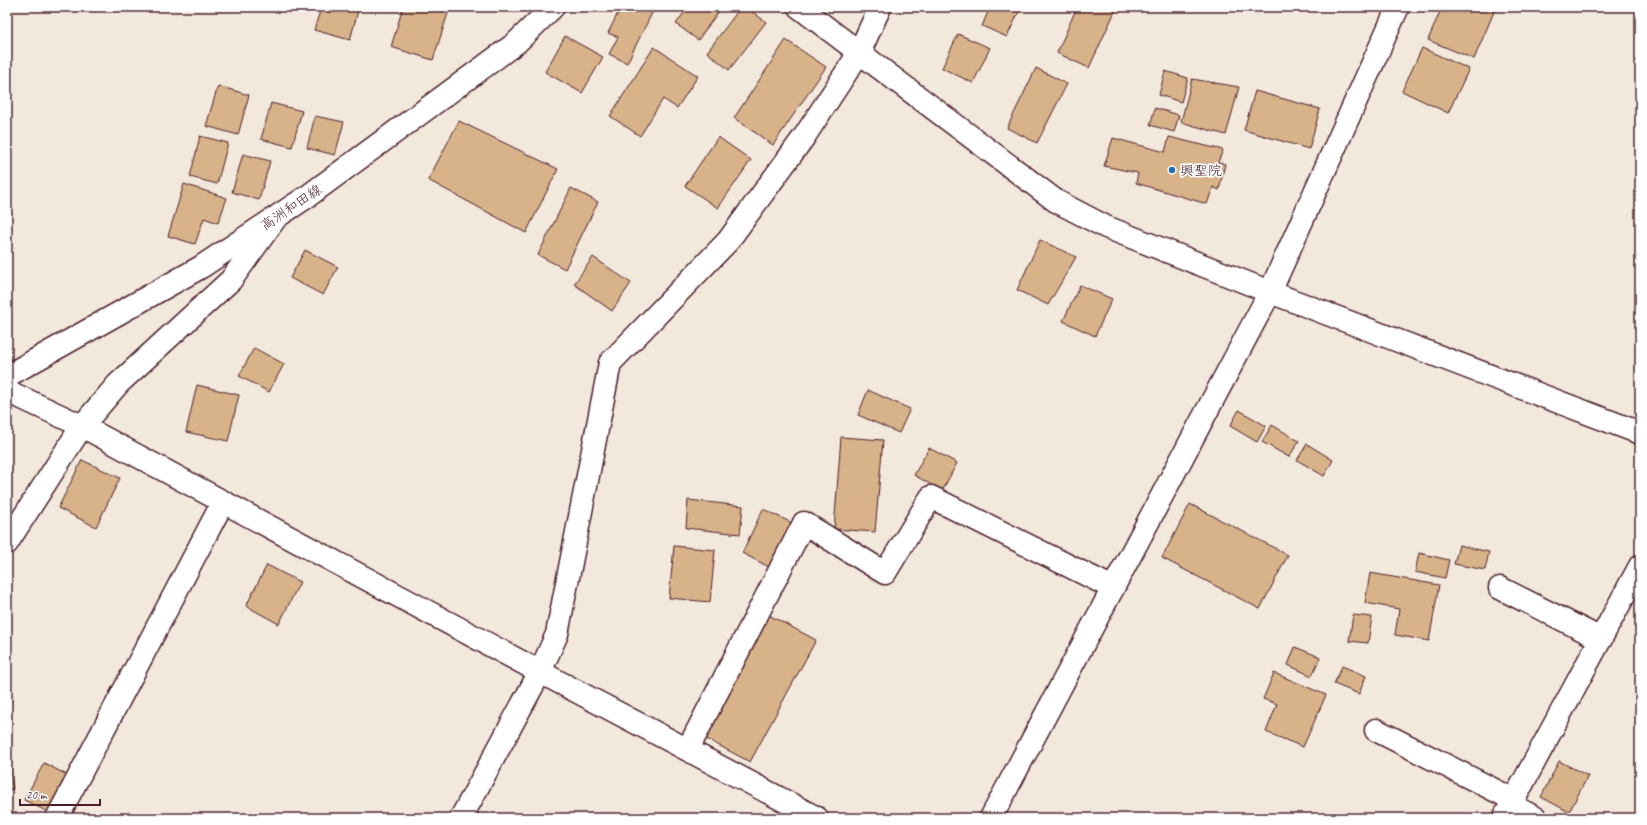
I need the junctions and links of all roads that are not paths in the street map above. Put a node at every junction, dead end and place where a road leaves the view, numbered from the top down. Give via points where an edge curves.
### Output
1 (553, 7) edge
2 (799, 7) edge
3 (880, 7) edge
4 (1398, 7) edge
5 (859, 52) junction
6 (276, 218) junction
7 (1270, 292) junction
8 (7, 376) edge
9 (7, 392) edge
10 (82, 426) junction
11 (1640, 433) edge
12 (223, 502) junction
13 (7, 543) edge
14 (1640, 566) edge
15 (1113, 588) junction
16 (1500, 588) dead end
17 (1601, 639) junction
18 (540, 672) junction
19 (1376, 730) dead end
20 (688, 749) junction
21 (1510, 808) edge
22 (57, 818) edge
23 (461, 818) edge
24 (817, 818) edge
25 (991, 818) edge
26 (1536, 818) edge

1 - 6 street, 高洲和田線 via 516,43 344,171
2 - 5 street
3 - 5 street
4 - 7 street
5 - 7 street via 1056,201 1106,227
5 - 18 street via 804,137 728,241 610,363 557,634
6 - 8 street, 高洲和田線 via 201,267
6 - 10 street via 231,280 118,384
7 - 11 street
7 - 15 street
9 - 10 street
10 - 12 street
10 - 13 street
12 - 18 street
12 - 22 street
14 - 17 street
15 - 20 street via 931,497 885,573 804,523
15 - 25 street
16 - 17 street
17 - 21 street
18 - 20 street
18 - 23 street
19 - 21 street
20 - 24 street
21 - 26 street

